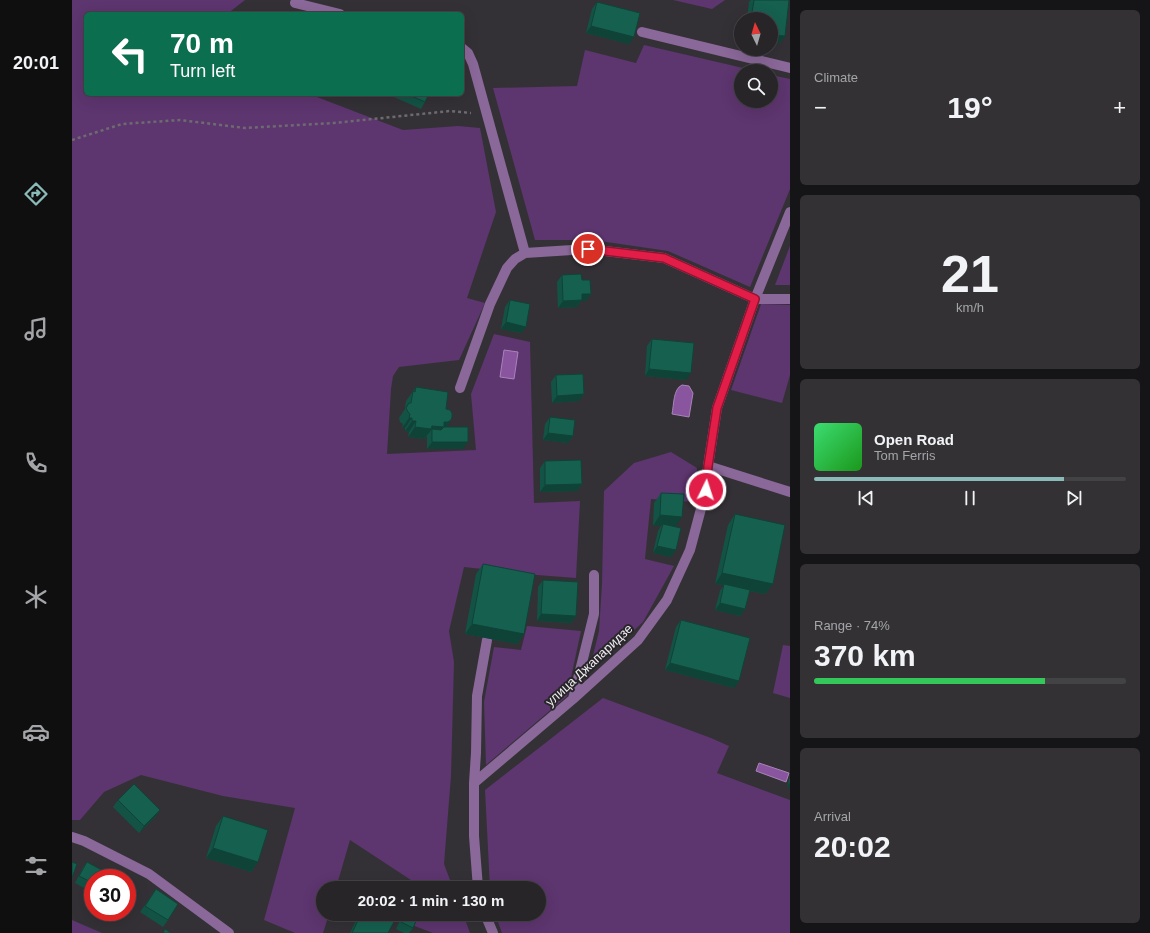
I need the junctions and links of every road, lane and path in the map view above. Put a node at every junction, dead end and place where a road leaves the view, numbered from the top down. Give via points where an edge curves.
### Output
1 (294, 3) dead end
2 (332, 12) edge
3 (642, 32) dead end
4 (464, 50) edge
5 (790, 68) edge
6 (486, 115) junction
7 (72, 140) edge
8 (790, 212) edge
9 (525, 253) junction
10 (755, 299) junction
11 (790, 299) edge
12 (460, 388) dead end
13 (708, 466) junction
14 (790, 492) edge
15 (594, 575) dead end
16 (487, 640) edge
17 (573, 699) junction
18 (474, 783) junction
19 (72, 837) edge
20 (477, 881) edge
21 (488, 921) edge
22 (229, 933) edge
23 (493, 933) edge

1 - 2 street
3 - 5 street
4 - 6 street via 473,64
6 - 7 path via 450,111 334,123 245,128 180,120 122,124
6 - 9 street
8 - 10 street, улица Джапаридзе
9 - 10 street via 588,249 664,258
9 - 12 street via 515,258 507,268 490,304
10 - 11 street
10 - 13 street, улица Джапаридзе via 717,408
13 - 14 street
13 - 17 street, улица Джапаридзе via 706,490 690,550 667,600 638,640
15 - 17 street via 594,614
16 - 18 street via 477,696
17 - 18 street, улица Джапаридзе
18 - 20 street
19 - 22 street via 148,874
21 - 23 street

